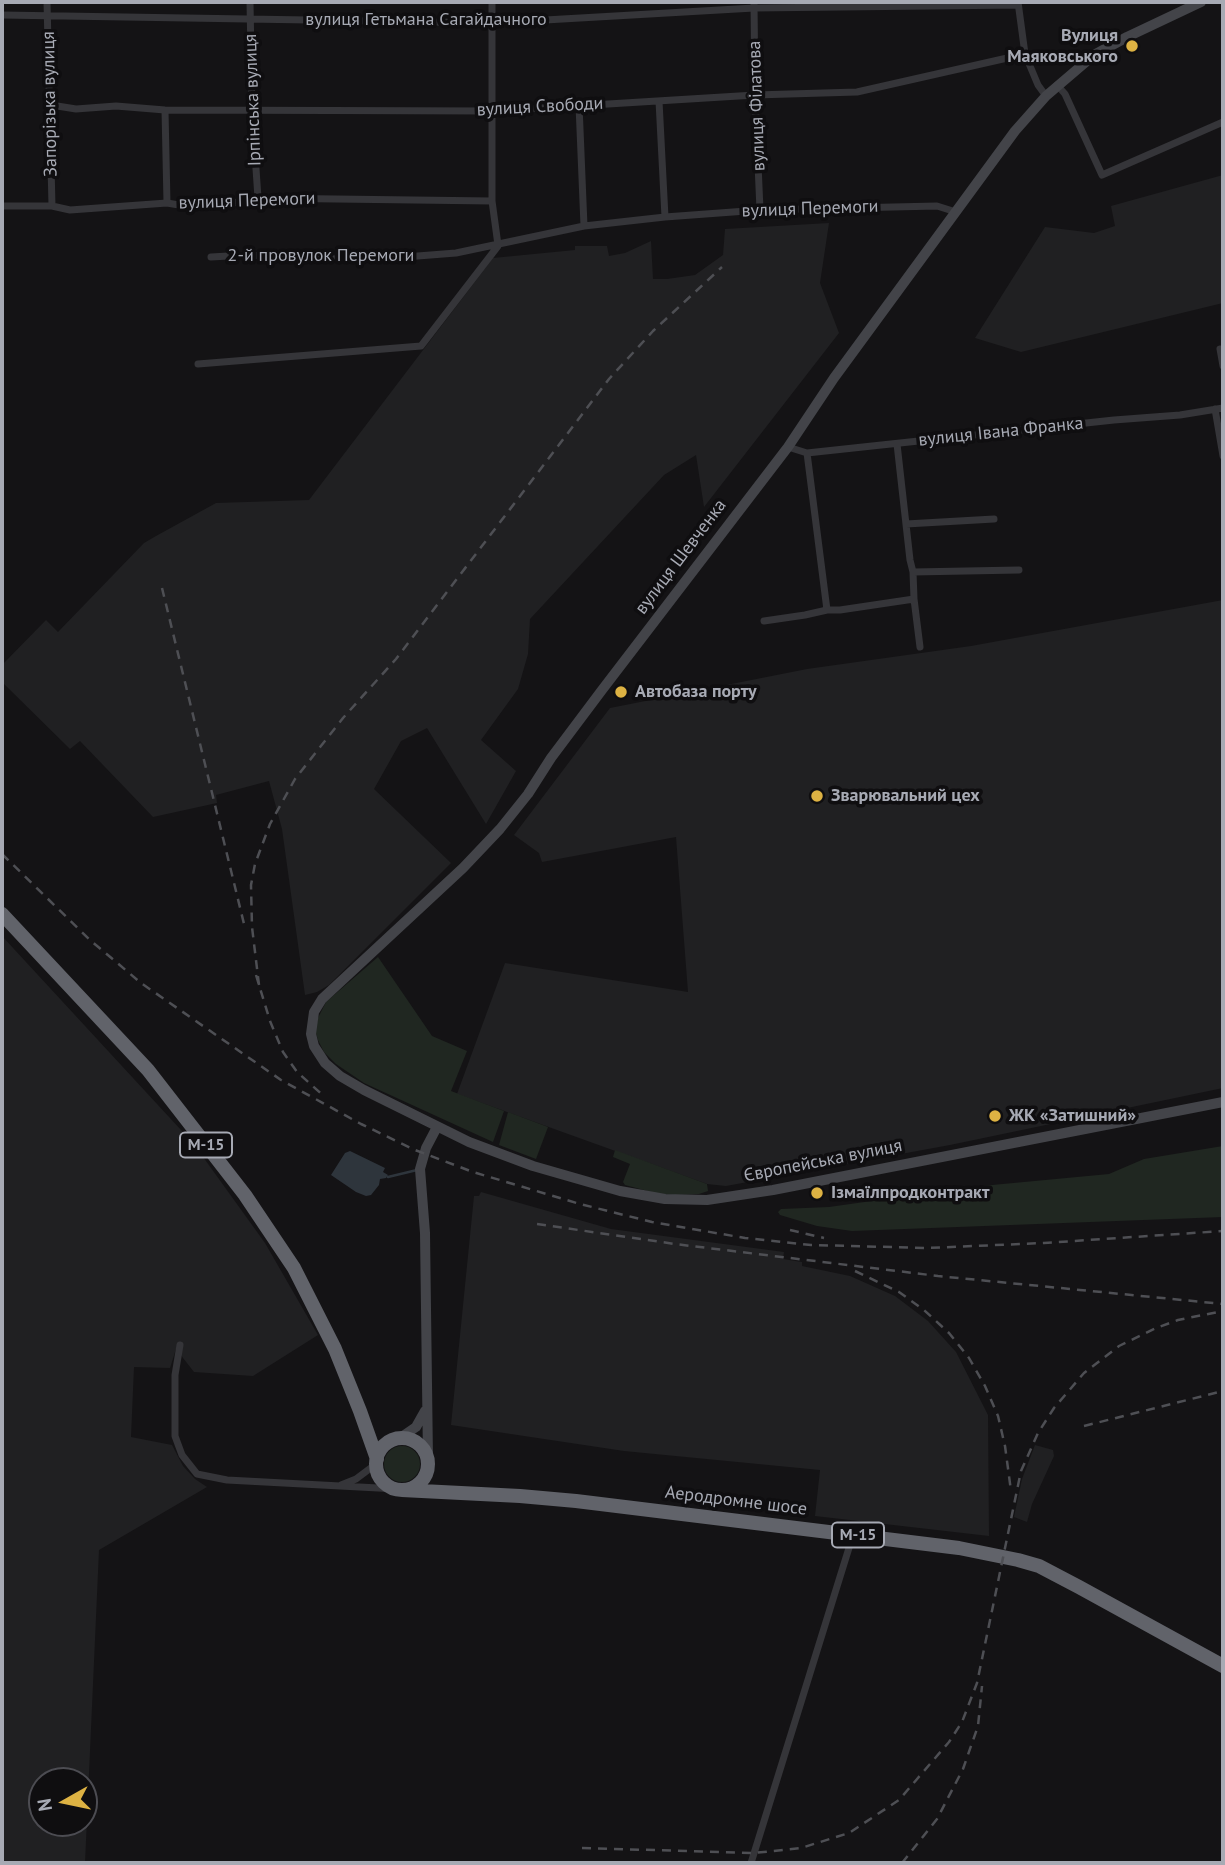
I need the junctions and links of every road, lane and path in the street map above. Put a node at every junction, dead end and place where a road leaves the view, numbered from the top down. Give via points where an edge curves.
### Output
1 (47, 2) edge
2 (250, 2) edge
3 (492, 2) edge
4 (1201, 2) edge
5 (1018, 3) edge
6 (754, 5) edge
7 (2, 15) edge
8 (48, 16) junction
9 (251, 20) junction
10 (494, 23) junction
11 (1025, 54) junction
12 (1057, 84) junction
13 (755, 95) junction
14 (1046, 96) junction
15 (659, 101) junction
16 (51, 105) junction
17 (579, 105) junction
18 (165, 110) junction
19 (252, 110) junction
20 (494, 111) junction
21 (1223, 122) edge
22 (258, 198) junction
23 (492, 201) junction
24 (167, 203) junction
25 (2, 206) edge
26 (52, 206) junction
27 (761, 210) junction
28 (957, 212) junction
29 (665, 216) junction
30 (584, 226) junction
31 (498, 245) junction
32 (211, 257) dead end
33 (1220, 349) dead end
34 (198, 364) dead end
35 (1223, 366) edge
36 (1219, 408) edge
37 (897, 444) junction
38 (788, 447) junction
39 (807, 453) junction
40 (1223, 456) edge
41 (994, 519) dead end
42 (906, 524) junction
43 (1019, 570) dead end
44 (913, 572) junction
45 (914, 599) junction
46 (827, 610) junction
47 (764, 621) dead end
48 (920, 647) dead end
49 (2, 914) edge
50 (1223, 1102) edge
51 (437, 1127) junction
52 (180, 1345) dead end
53 (427, 1401) junction
54 (360, 1410) junction
55 (398, 1438) junction
56 (428, 1461) junction
57 (377, 1462) junction
58 (332, 1487) junction
59 (400, 1490) junction
60 (468, 1492) junction
61 (853, 1535) junction
62 (1223, 1666) edge
63 (751, 1863) edge

1 - 8 street, Запорізька вулиця
2 - 9 street, Ірпінська вулиця
3 - 10 street
4 - 12 main road, вулиця Шевченка via 1094,55
5 - 6 street, вулиця Гетьмана Сагайдачного
5 - 11 street
6 - 10 street, вулиця Гетьмана Сагайдачного
6 - 13 street, вулиця Філатова
7 - 8 street, вулиця Гетьмана Сагайдачного
8 - 9 street, вулиця Гетьмана Сагайдачного
8 - 16 street, Запорізька вулиця
9 - 10 street, вулиця Гетьмана Сагайдачного
9 - 19 street, Ірпінська вулиця
10 - 20 street
11 - 13 street, вулиця Свободи via 857,92
11 - 14 street
12 - 14 main road, вулиця Шевченка
12 - 21 street via 1102,175
13 - 15 street, вулиця Свободи
13 - 27 street, вулиця Філатова
14 - 28 main road, вулиця Шевченка
15 - 17 street, вулиця Свободи
15 - 29 street
16 - 18 street, вулиця Свободи
16 - 26 street, Запорізька вулиця
17 - 20 street, вулиця Свободи
17 - 30 street
18 - 19 street, вулиця Свободи
18 - 24 street
19 - 20 street, вулиця Свободи
19 - 22 street, Ірпінська вулиця
20 - 23 street
22 - 23 street, вулиця Перемоги
22 - 24 street, вулиця Перемоги via 223,205
23 - 31 street
24 - 26 street, вулиця Перемоги via 70,210
25 - 26 street, вулиця Перемоги
27 - 28 street, вулиця Перемоги via 937,206
27 - 29 street, вулиця Перемоги
28 - 38 main road, вулиця Шевченка
29 - 30 street, вулиця Перемоги
30 - 31 street, вулиця Перемоги
31 - 32 street, 2-й провулок Перемоги via 393,258
31 - 34 street via 421,346
33 - 35 street
36 - 37 street, вулиця Івана Франка
36 - 40 street, вулиця Івана Франка
37 - 39 street, вулиця Івана Франка
37 - 42 street
38 - 39 street, вулиця Івана Франка
38 - 51 main road, вулиця Шевченка via 500,829 352,969 314,1012 311,1034 325,1063 364,1090
39 - 46 street
41 - 42 street
42 - 44 street
43 - 44 street
44 - 45 street
45 - 46 street
45 - 48 street
46 - 47 street
49 - 54 highway, М-15 via 148,1070 246,1195 294,1268
50 - 51 main road, Європейська вулиця via 850,1176 696,1200 620,1191 533,1166
51 - 53 main road via 420,1169
52 - 58 street, Аеродромне шосе via 175,1436 181,1455 197,1474
53 - 55 main road via 422,1420
53 - 56 main road
54 - 55 highway, М-15 via 378,1431
54 - 57 highway, М-15
55 - 56 highway, М-15 via 420,1445
55 - 57 highway via 384,1446
56 - 59 highway via 421,1482
56 - 60 highway, Аеродромне шосе / М-15 via 444,1484
57 - 58 street, Аеродромне шосе via 356,1479
57 - 59 highway, М-15 via 384,1483
58 - 59 street, Аеродромне шосе
59 - 60 highway, Аеродромне шосе / М-15
60 - 61 highway, Аеродромне шосе / М-15
61 - 62 highway, Аеродромне шосе / М-15 via 971,1550 1038,1566
61 - 63 street

